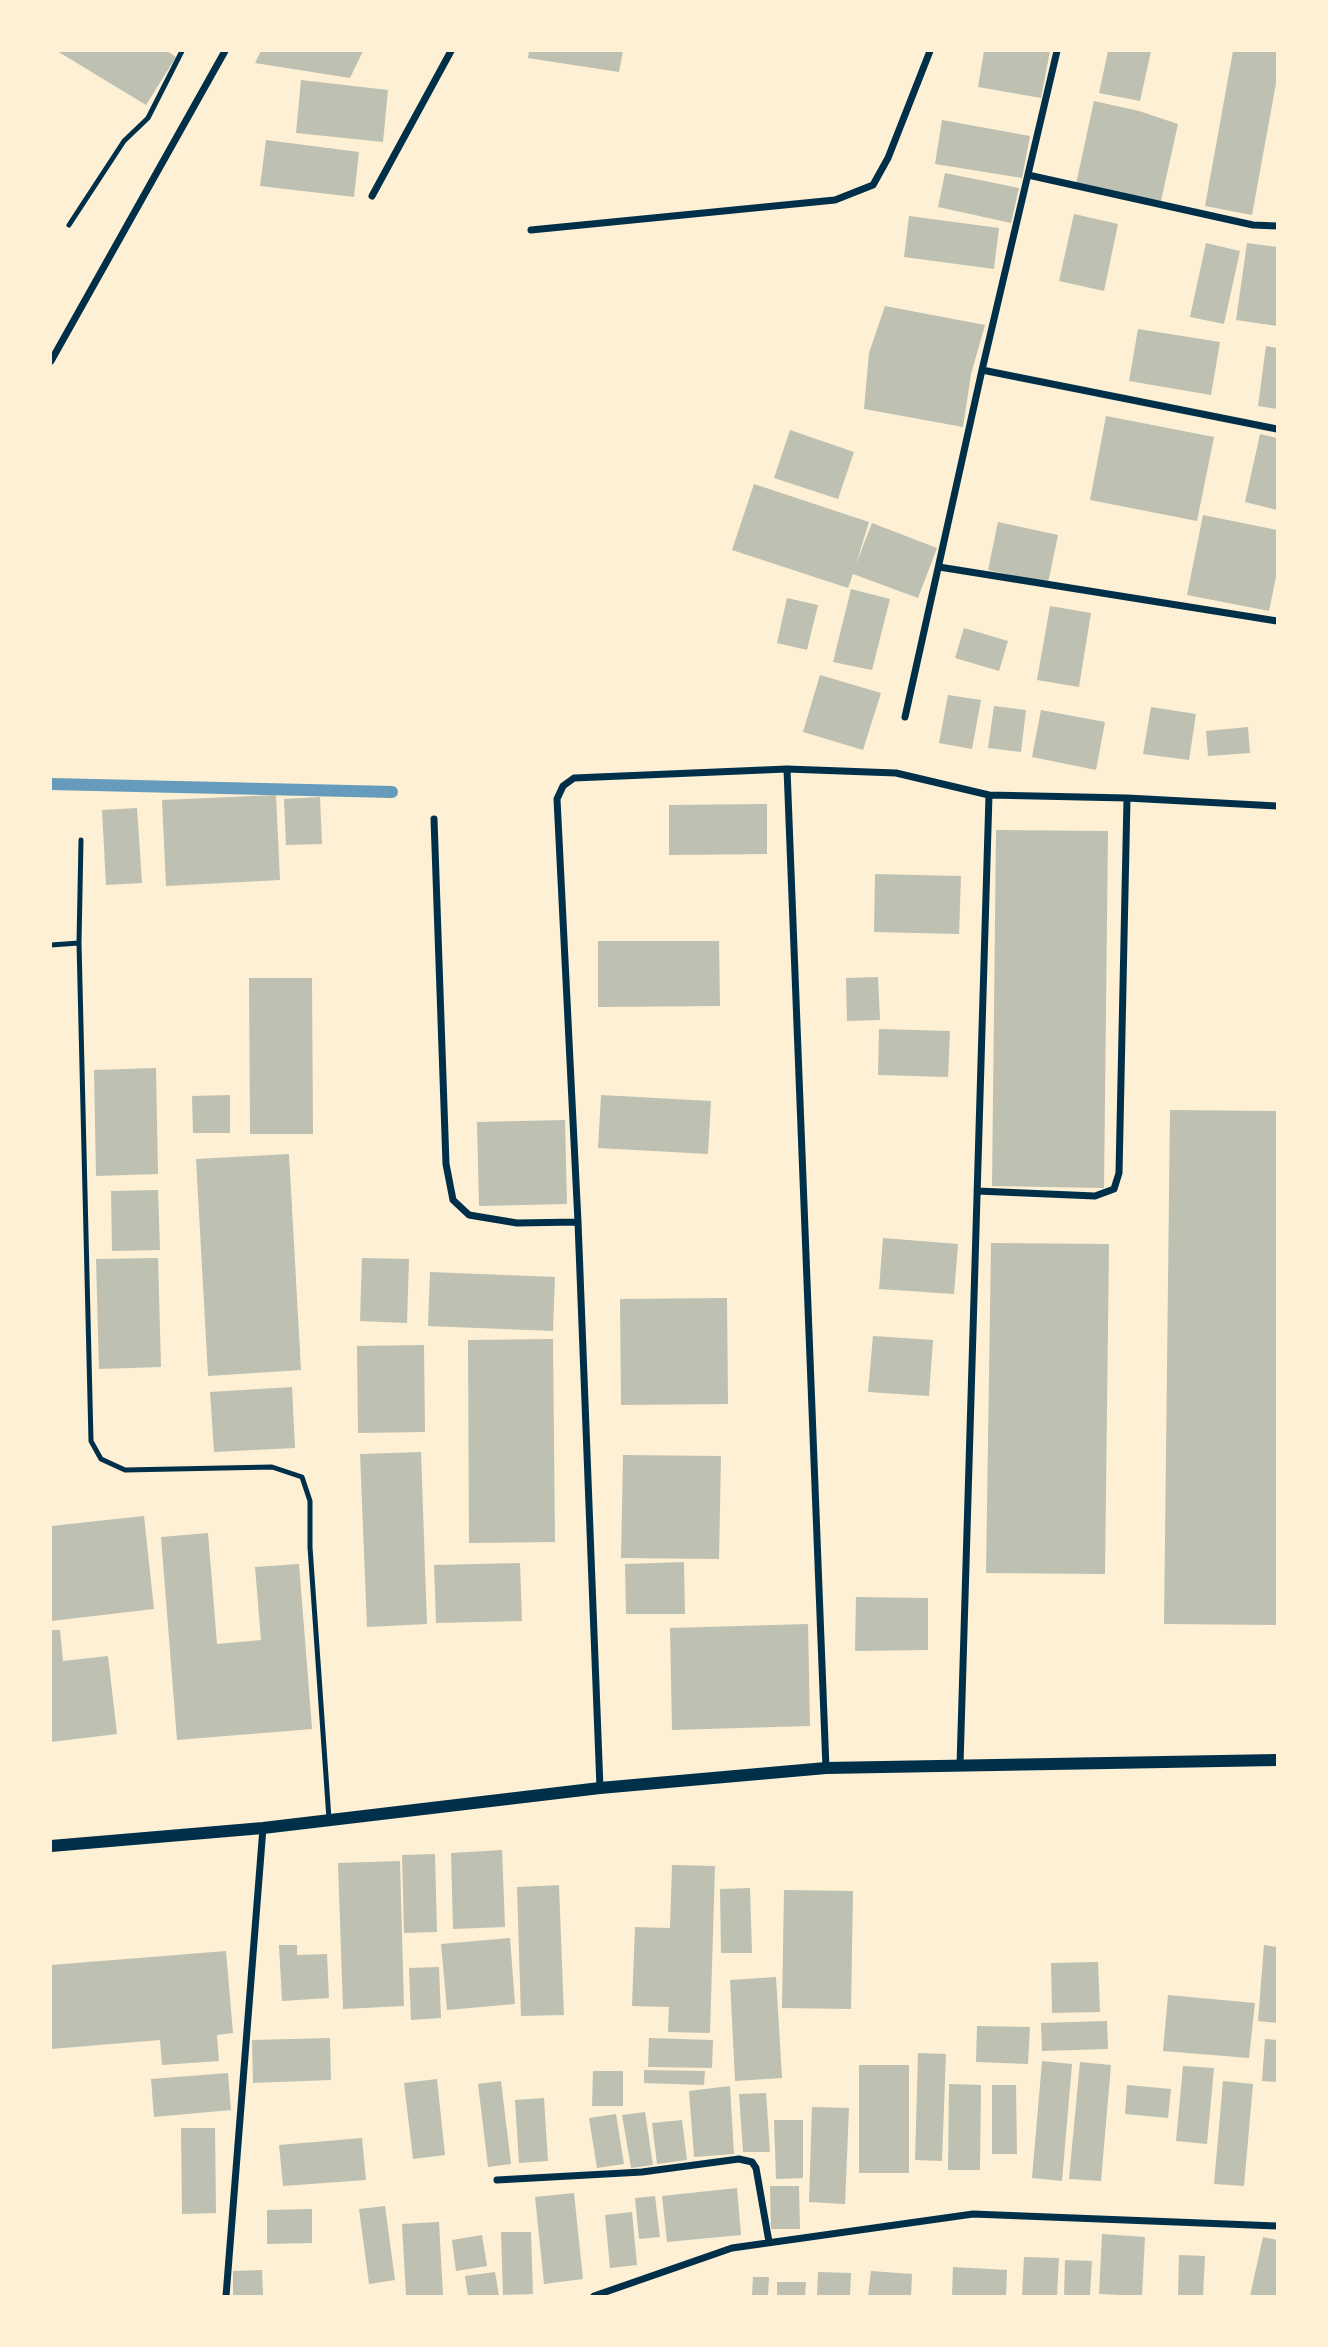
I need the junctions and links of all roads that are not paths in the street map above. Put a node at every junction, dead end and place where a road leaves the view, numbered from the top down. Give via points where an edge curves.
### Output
1 (182, 51) edge
2 (225, 51) edge
3 (451, 51) edge
4 (930, 51) edge
5 (1057, 51) edge
6 (1028, 176) junction
7 (372, 196) dead end
8 (69, 225) dead end
9 (1277, 226) edge
10 (531, 230) dead end
11 (51, 361) edge
12 (982, 370) junction
13 (1277, 429) edge
14 (939, 568) junction
15 (1277, 621) edge
16 (905, 717) dead end
17 (787, 769) junction
18 (989, 795) junction
19 (1127, 798) junction
20 (1277, 806) edge
21 (434, 819) dead end
22 (81, 840) dead end
23 (79, 943) junction
24 (51, 944) edge
25 (977, 1191) junction
26 (578, 1222) junction
27 (1277, 1760) edge
28 (960, 1765) junction
29 (826, 1768) junction
30 (600, 1788) junction
31 (329, 1819) junction
32 (263, 1828) junction
33 (51, 1846) edge
34 (497, 2180) dead end
35 (1277, 2226) edge
36 (769, 2242) junction
37 (226, 2296) edge
38 (594, 2296) edge

1 - 8 lane via 148,118 124,141
2 - 11 street
3 - 7 street
4 - 10 street via 873,185 835,200
5 - 6 street
6 - 9 street via 1253,225
6 - 12 street
12 - 13 street
12 - 14 street
14 - 15 street
14 - 16 street
17 - 18 street via 896,773
17 - 26 street via 574,778 556,799
17 - 29 street
18 - 19 street
18 - 25 street
19 - 20 street
19 - 25 street via 1119,1173 1114,1189 1096,1196
21 - 26 street via 446,1164 453,1200 469,1214 517,1223
22 - 23 lane
23 - 24 lane
23 - 31 lane via 91,1441 101,1459 125,1470 272,1467 302,1477 310,1502
25 - 28 street
26 - 30 street
27 - 28 street
28 - 29 street
29 - 30 street
30 - 31 street
31 - 32 street
32 - 33 street
32 - 37 street
34 - 36 street via 642,2172 739,2159 756,2168
35 - 36 street via 973,2214
36 - 38 street via 732,2248

